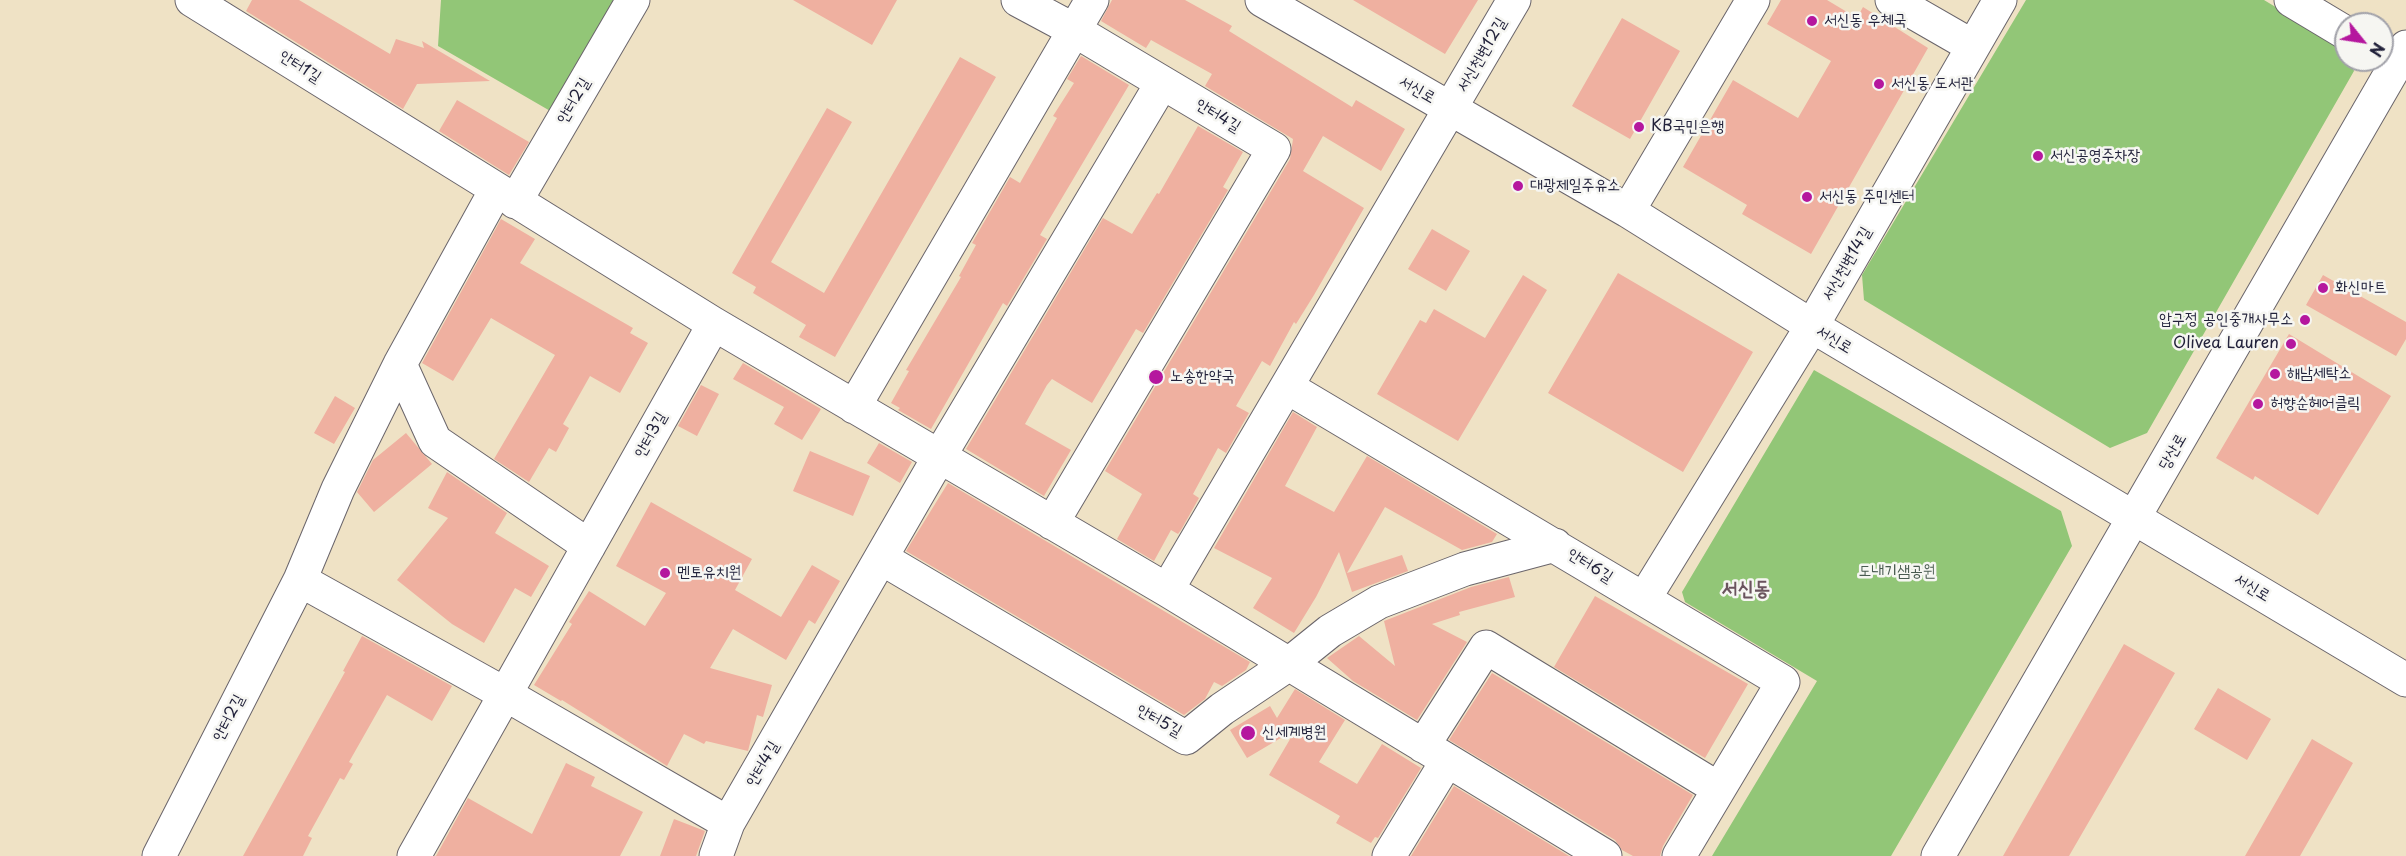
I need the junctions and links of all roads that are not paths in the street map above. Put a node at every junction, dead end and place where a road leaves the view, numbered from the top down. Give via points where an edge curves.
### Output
1 (192, 0) edge
2 (633, 0) edge
3 (1018, 0) edge
4 (1092, 0) edge
5 (1262, 0) edge
6 (1514, 0) edge
7 (1753, 0) edge
8 (1892, 0) edge
9 (2000, 0) edge
10 (2291, 0) edge
11 (225, 10) edge
12 (2334, 26) edge
13 (1074, 30) junction
14 (1972, 46) junction
15 (2395, 55) edge
16 (1162, 83) junction
17 (1451, 110) junction
18 (506, 196) junction
19 (1628, 211) junction
20 (714, 324) junction
21 (1812, 326) junction
22 (400, 364) junction
23 (1287, 387) junction
24 (854, 407) junction
25 (939, 457) junction
26 (2135, 519) junction
27 (1052, 523) junction
28 (1555, 544) junction
29 (589, 546) junction
30 (881, 558) junction
31 (300, 580) junction
32 (1155, 583) junction
33 (1644, 599) junction
34 (1289, 664) junction
35 (2406, 680) edge
36 (505, 694) junction
37 (1435, 753) junction
38 (1719, 789) junction
39 (728, 824) junction
40 (159, 856) edge
41 (414, 856) edge
42 (716, 856) edge
43 (1389, 856) edge
44 (1605, 856) edge
45 (1679, 856) edge
46 (1938, 856) edge

1 - 11 street, 안터1길
2 - 18 street, 안터2길
3 - 13 street
4 - 13 street
5 - 17 street, 서신로
6 - 17 street, 서신천변12길
7 - 19 street
8 - 14 street
9 - 14 street, 서신천변14길
10 - 12 street
11 - 18 street, 안터1길 via 377,116
13 - 16 street
13 - 24 street
14 - 21 street, 서신천변14길
15 - 26 street, 당산로
16 - 25 street, 안터4길
16 - 27 street, 안터4길 via 1274,149
17 - 19 street, 서신로
17 - 23 street
18 - 20 street
18 - 22 street, 안터2길
19 - 21 street, 서신로
20 - 24 street
20 - 29 street, 안터3길
21 - 26 street, 서신로
21 - 33 street, 서신천변14길
22 - 29 street via 435,441
22 - 31 street, 안터2길 via 338,489
23 - 28 street, 안터6길
23 - 32 street via 1220,500
24 - 25 street
25 - 27 street
25 - 30 street, 안터4길
26 - 35 street, 서신로
26 - 46 street, 당산로
27 - 32 street
28 - 33 street, 안터6길
28 - 34 street, 안터5길 via 1465,569 1379,602 1330,631
29 - 36 street, 안터3길
30 - 34 street, 안터5길 via 1186,738
30 - 39 street, 안터4길
31 - 36 street
31 - 40 street, 안터2길
32 - 34 street
33 - 38 street, 안터6길 via 1783,682
34 - 37 street
36 - 39 street
36 - 41 street, 안터3길
37 - 38 street via 1486,647
37 - 43 street
37 - 44 street
38 - 45 street, 안터6길
39 - 42 street, 안터4길

